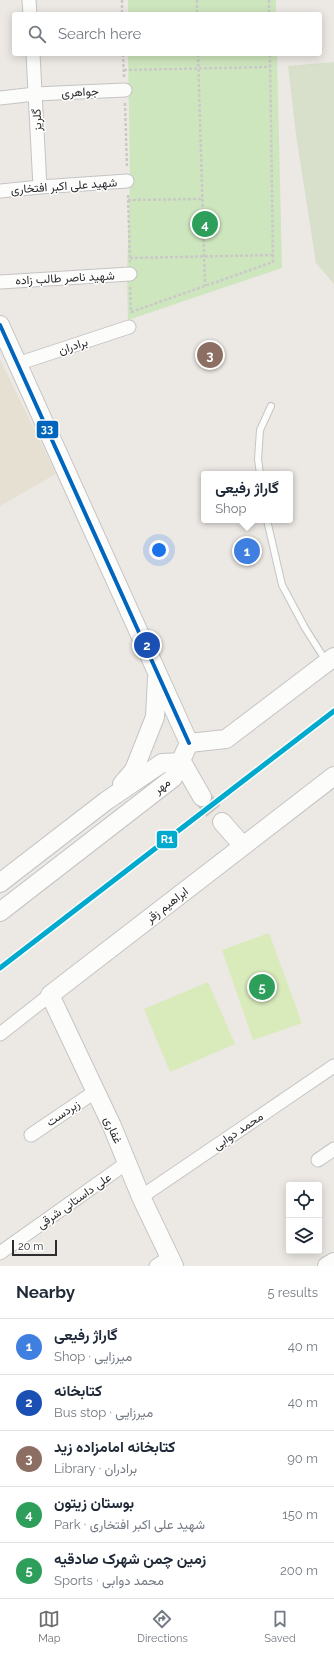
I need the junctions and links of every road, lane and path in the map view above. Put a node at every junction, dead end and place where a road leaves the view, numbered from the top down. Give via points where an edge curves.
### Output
1 (29, 0) edge
2 (122, 0) edge
3 (197, 0) edge
4 (269, 0) edge
5 (30, 12) edge
6 (122, 12) edge
7 (197, 12) edge
8 (269, 12) edge
9 (32, 56) edge
10 (198, 56) edge
11 (270, 56) edge
12 (270, 67) junction
13 (198, 69) junction
14 (124, 70) dead end
15 (125, 90) dead end
16 (35, 94) junction
17 (0, 98) edge
18 (127, 182) dead end
19 (40, 187) junction
20 (0, 191) edge
21 (128, 200) dead end
22 (202, 200) junction
23 (273, 255) junction
24 (204, 256) junction
25 (130, 258) dead end
26 (130, 274) dead end
27 (0, 282) edge
28 (205, 286) junction
29 (131, 312) dead end
30 (0, 325) edge
31 (129, 328) dead end
32 (17, 364) junction
33 (271, 406) dead end
34 (260, 471) edge
35 (268, 523) edge
36 (331, 660) edge
37 (157, 673) junction
38 (189, 743) junction
39 (182, 762) junction
40 (334, 776) edge
41 (202, 797) tunnel mouth
42 (106, 801) junction
43 (222, 822) tunnel mouth
44 (243, 846) junction
45 (0, 883) edge
46 (0, 912) edge
47 (50, 994) junction
48 (0, 1034) edge
49 (334, 1066) edge
50 (96, 1091) junction
51 (31, 1135) dead end
52 (334, 1150) edge
53 (318, 1160) dead end
54 (128, 1162) junction
55 (142, 1197) junction
56 (0, 1253) edge
57 (334, 1262) edge
58 (167, 1263) edge
59 (327, 1266) edge

1 - 5 street
2 - 6 path
3 - 7 path
4 - 8 path
9 - 16 street, گلریز
10 - 13 path
11 - 12 path
12 - 13 path
12 - 23 path
13 - 14 path
13 - 22 path
15 - 16 street, جواهری
16 - 17 street, جواهری
16 - 19 street, گلریز
18 - 19 street, شهید علی اکبر افتخاری
19 - 20 street, شهید علی اکبر افتخاری
21 - 22 path
22 - 24 path
23 - 24 path
23 - 28 path via 273,262
24 - 25 path
24 - 28 path
26 - 27 street, شهید ناصر طالب زاده
28 - 29 path
30 - 32 street
31 - 32 street, برادران
32 - 37 street
33 - 34 lane via 260,430
35 - 36 lane via 282,585 305,628
36 - 38 street via 226,739
37 - 38 street
37 - 42 street via 155,717 142,751 134,770
38 - 39 street
39 - 41 street
39 - 42 street, مهر via 162,763
39 - 46 street, مهر via 173,778
40 - 44 street, ابراهیم زقر
42 - 45 street, مهر
43 - 44 street
44 - 47 street, ابراهیم زقر
47 - 48 street, ابراهیم زقر
47 - 50 street, غفاری
49 - 55 street, محمد دوابی
50 - 51 street, زبردست
50 - 54 street, غفاری
52 - 53 street
54 - 55 street, غفاری
54 - 56 street, علی داستانی شرقی
55 - 58 street, غفاری
57 - 59 street

